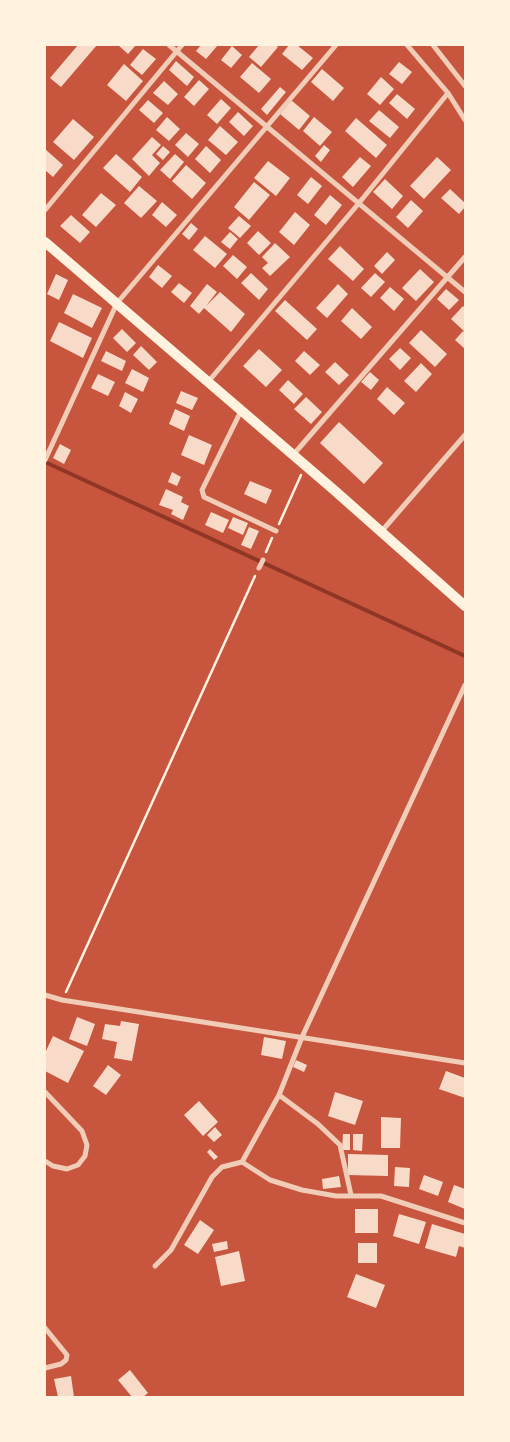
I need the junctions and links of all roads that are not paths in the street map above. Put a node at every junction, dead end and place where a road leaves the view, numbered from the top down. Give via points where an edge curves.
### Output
1 (169, 45) edge
2 (182, 45) edge
3 (336, 45) edge
4 (407, 45) edge
5 (433, 45) edge
6 (177, 52) junction
7 (465, 86) edge
8 (448, 93) junction
9 (465, 120) edge
10 (266, 126) junction
11 (359, 203) junction
12 (45, 210) edge
13 (45, 242) edge
14 (465, 257) edge
15 (448, 278) junction
16 (465, 292) edge
17 (117, 303) junction
18 (208, 382) junction
19 (242, 411) junction
20 (465, 435) edge
21 (293, 455) junction
22 (46, 459) edge
23 (276, 531) road end
24 (381, 532) junction
25 (263, 560) road end
26 (259, 568) road end
27 (465, 606) edge
28 (465, 685) edge
29 (45, 995) edge
30 (302, 1037) junction
31 (465, 1063) edge
32 (45, 1092) edge
33 (279, 1095) junction
34 (45, 1161) edge
35 (242, 1162) junction
36 (351, 1195) junction
37 (465, 1223) edge
38 (155, 1266) dead end
39 (45, 1328) edge
40 (45, 1368) edge

1 - 6 street
2 - 6 street
3 - 10 street
4 - 8 street
5 - 7 street
6 - 10 street
6 - 12 street
8 - 9 street
8 - 11 street
10 - 11 street
10 - 17 street
11 - 15 street
11 - 18 street
13 - 17 main road
14 - 15 street
15 - 16 street
15 - 21 street
17 - 18 main road
17 - 22 street
18 - 19 main road
19 - 21 main road
19 - 23 street via 202,490 204,497
20 - 24 street
21 - 24 main road
24 - 27 main road
25 - 26 street
28 - 30 street
29 - 30 street
30 - 31 street
30 - 33 street
32 - 34 street via 82,1131 88,1145 78,1165 67,1169
33 - 35 street
33 - 36 street via 340,1145
35 - 36 street via 270,1180 302,1190 336,1196
35 - 38 street via 222,1167 212,1176 171,1250
36 - 37 street via 381,1196
39 - 40 street via 67,1355 61,1364

